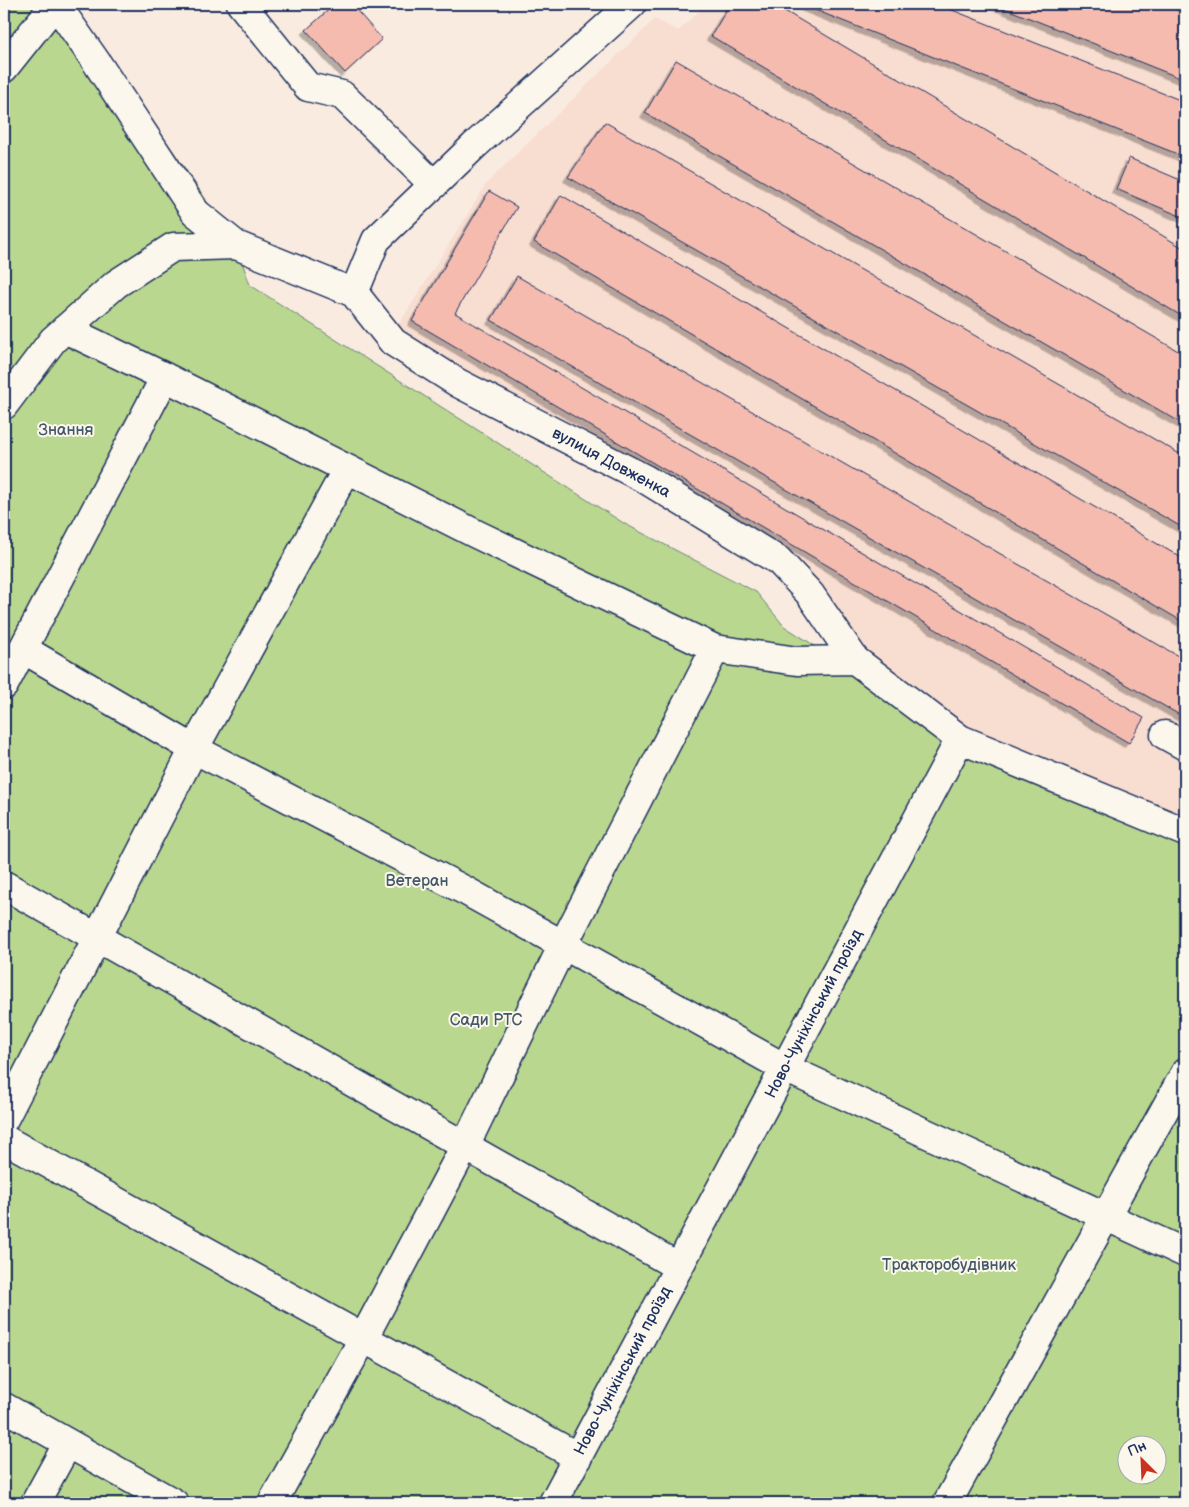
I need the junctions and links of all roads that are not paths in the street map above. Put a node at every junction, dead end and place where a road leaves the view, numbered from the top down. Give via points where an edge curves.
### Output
1 (56, 4) edge
2 (241, 4) edge
3 (632, 4) edge
4 (4, 68) edge
5 (434, 185) junction
6 (236, 245) junction
7 (354, 294) junction
8 (65, 330) junction
9 (165, 377) junction
10 (4, 406) edge
11 (347, 469) junction
12 (23, 649) junction
13 (715, 649) junction
14 (855, 660) junction
15 (4, 685) edge
16 (960, 739) junction
17 (194, 750) junction
18 (1185, 832) edge
19 (4, 885) edge
20 (97, 938) junction
21 (564, 945) junction
22 (785, 1068) junction
23 (1185, 1073) edge
24 (4, 1119) edge
25 (4, 1139) edge
26 (465, 1146) junction
27 (1106, 1216) junction
28 (1185, 1253) edge
29 (679, 1267) junction
30 (364, 1338) junction
31 (4, 1407) edge
32 (68, 1443) junction
33 (578, 1457) junction
34 (35, 1503) edge
35 (174, 1503) edge
36 (272, 1503) edge
37 (553, 1503) edge
38 (946, 1503) edge

1 - 4 street
1 - 6 street via 195,212
2 - 5 street via 308,87 342,95
3 - 5 street
5 - 7 street via 376,240
6 - 7 street
6 - 8 street via 173,247 116,284
7 - 14 street, вулиця Довженка via 393,342 458,383 645,479 779,561 810,594
8 - 9 street
8 - 10 street via 53,340
9 - 11 street
9 - 12 street
11 - 13 street
11 - 17 street
12 - 15 street
12 - 17 street
13 - 14 street via 797,661
13 - 21 street
14 - 16 street, вулиця Довженка
16 - 18 street
16 - 22 street, Ново-Чуніхінський проїзд
17 - 20 street
17 - 21 street via 466,890
19 - 20 street
20 - 24 street
20 - 26 street
21 - 22 street
21 - 26 street
22 - 27 street
22 - 29 street, Ново-Чуніхінський проїзд
23 - 27 street
25 - 30 street
26 - 29 street
26 - 30 street
27 - 28 street
27 - 38 street
29 - 33 street, Ново-Чуніхінський проїзд
30 - 33 street
30 - 36 street
31 - 32 street
32 - 34 street
32 - 35 street
33 - 37 street, Ново-Чуніхінський проїзд

